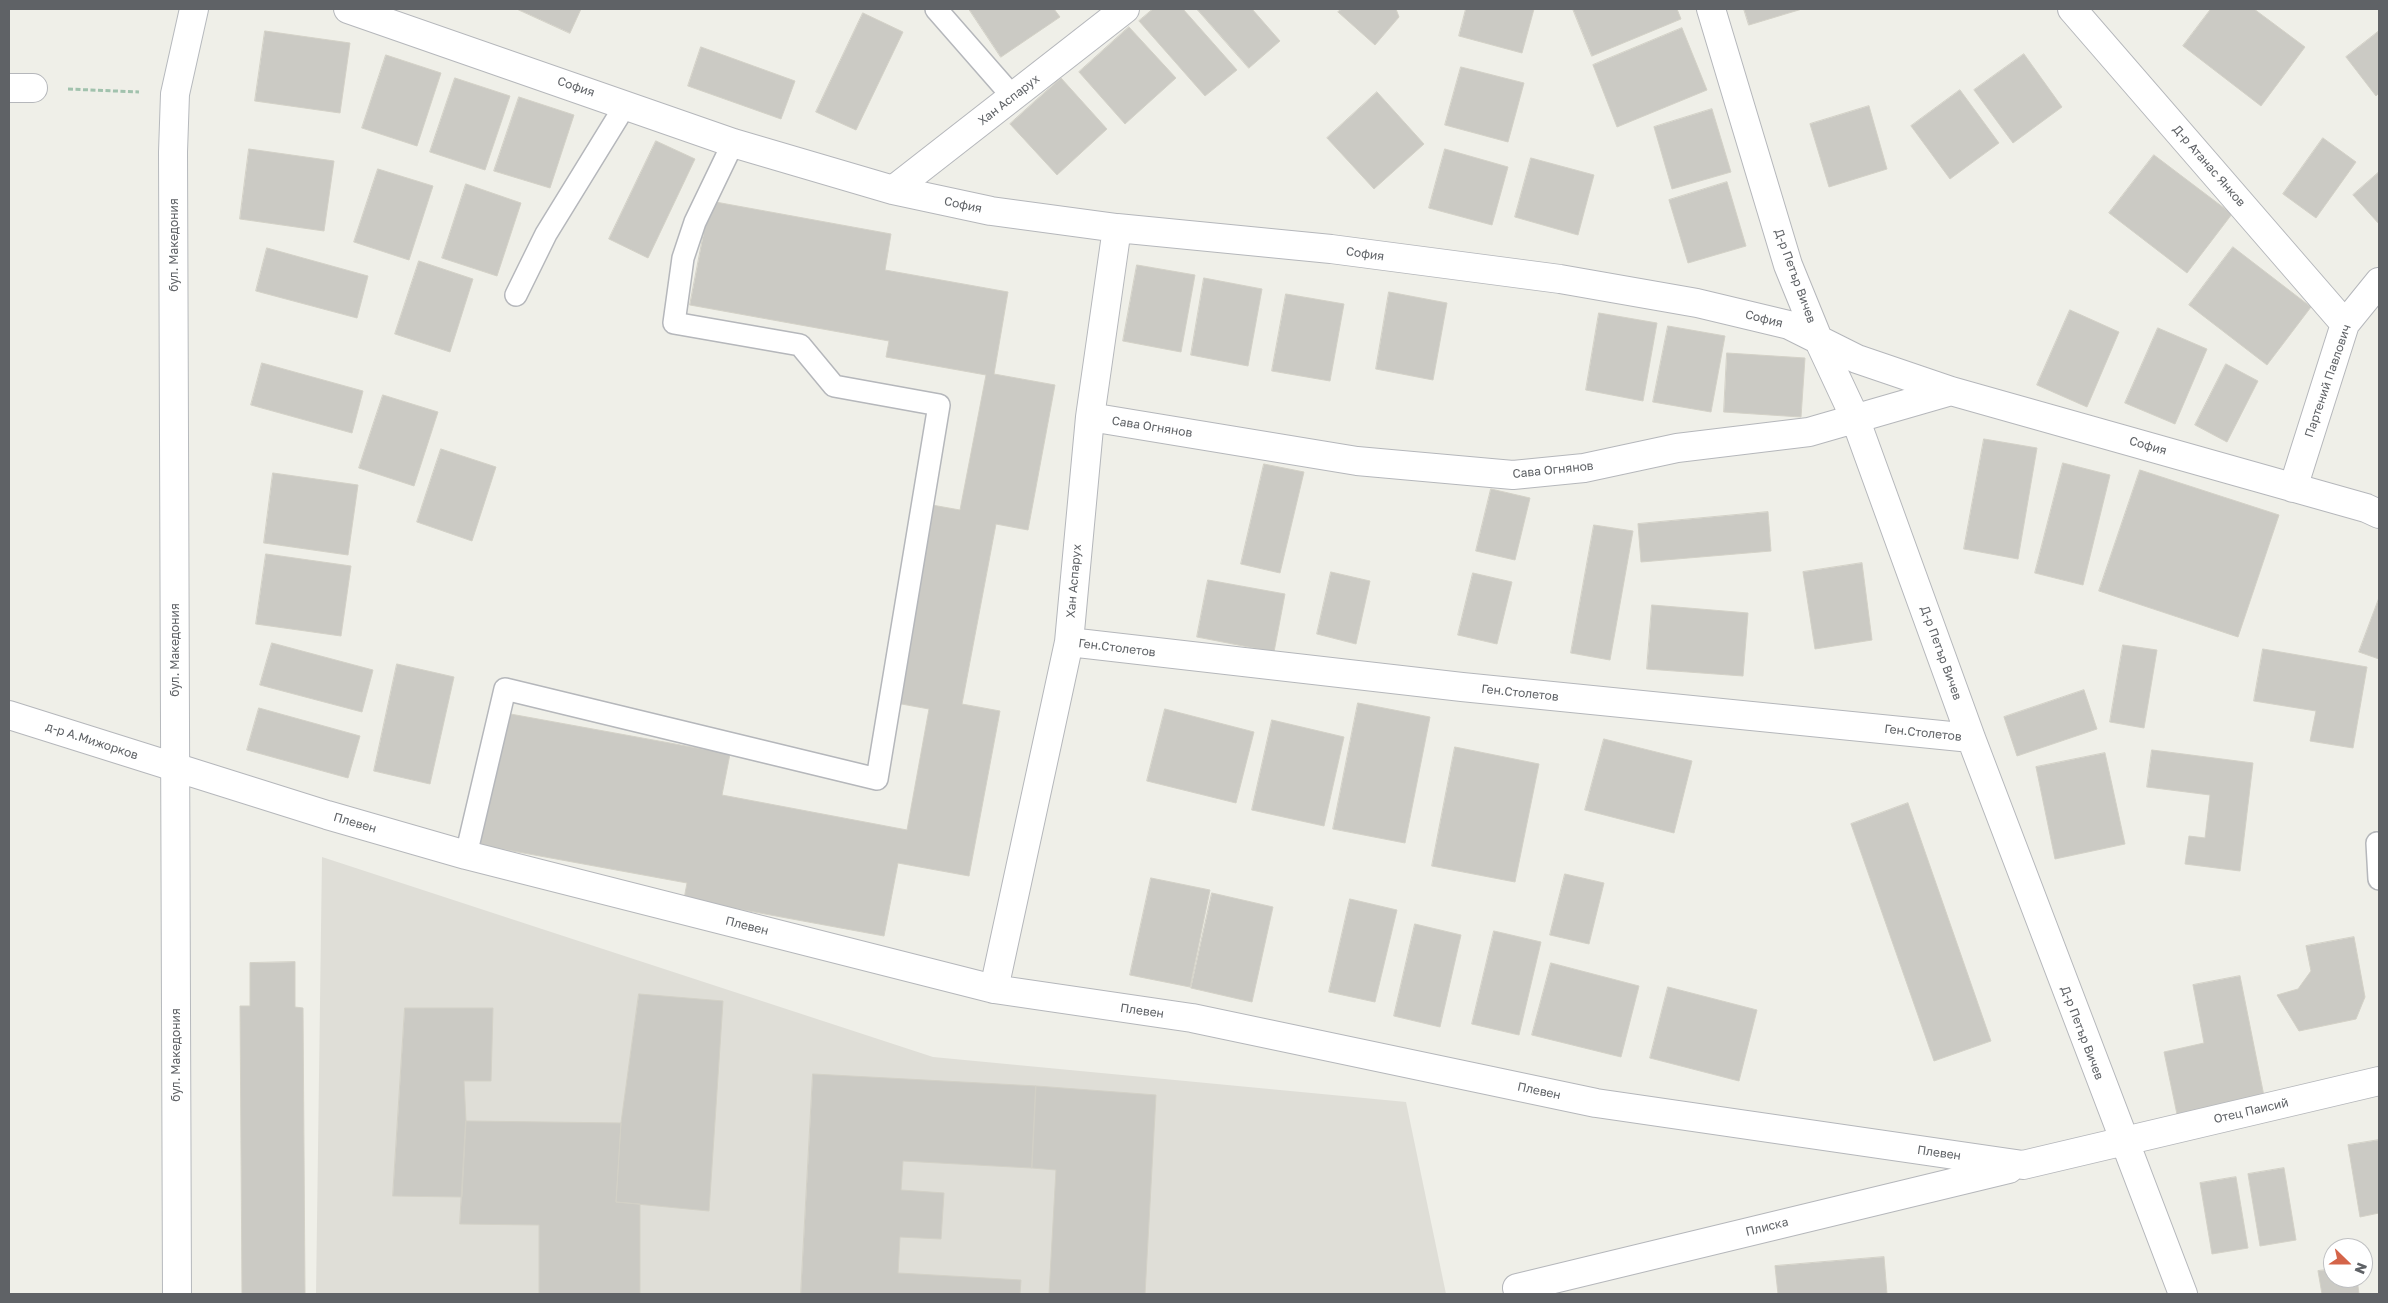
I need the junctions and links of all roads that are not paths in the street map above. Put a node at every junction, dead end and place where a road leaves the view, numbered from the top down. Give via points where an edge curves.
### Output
1 (194, 9) edge
2 (348, 9) edge
3 (936, 9) edge
4 (1125, 9) edge
5 (1711, 9) edge
6 (2072, 9) edge
7 (1013, 97) junction
8 (626, 104) junction
9 (733, 143) junction
10 (893, 190) junction
11 (1117, 228) junction
12 (2379, 282) edge
13 (516, 295) dead end
14 (2345, 324) junction
15 (1819, 341) junction
16 (1951, 391) junction
17 (1090, 417) junction
18 (1856, 418) junction
19 (2293, 488) junction
20 (2379, 514) edge
21 (1069, 642) junction
22 (9, 714) edge
23 (1971, 738) junction
24 (176, 768) junction
25 (2377, 843) dead end
26 (466, 855) junction
27 (2379, 879) edge
28 (994, 989) junction
29 (2379, 1081) edge
30 (2123, 1141) junction
31 (2023, 1166) junction
32 (177, 1294) edge
33 (1518, 1294) edge
34 (2183, 1294) edge

1 - 24 street, бул. Македония via 175,94
2 - 8 street, София
3 - 7 lane
4 - 7 street, Хан Аспарух
5 - 15 street, Д-р Петър Вичев via 1788,265
6 - 14 street, Д-р Атанас Янков
7 - 10 street, Хан Аспарух
8 - 9 street, София
8 - 13 lane via 546,234
9 - 10 street, София
9 - 26 lane via 695,222 683,258 674,323 800,345 834,386 939,405 877,779 505,689
10 - 11 street, София via 991,211
11 - 15 street, София via 1331,249 1560,279 1697,303 1789,325
11 - 17 street, Хан Аспарух
12 - 14 street, Партений Павлович
14 - 19 street, Партений Павлович
15 - 16 street, София via 1857,359
15 - 18 street, Д-р Петър Вичев
16 - 18 street, Сава Огнянов
16 - 19 street, София
17 - 18 street, Сава Огнянов via 1357,461 1513,476 1584,468 1677,448 1809,432
17 - 21 street, Хан Аспарух
18 - 23 street, Д-р Петър Вичев
19 - 20 street, София
21 - 23 street, Ген.Столетов via 1462,687
21 - 28 street, Хан Аспарух
22 - 24 street, д-р А.Мижорков
23 - 30 street, Д-р Петър Вичев
24 - 26 street, Плевен
24 - 32 street, бул. Македония
25 - 27 lane
26 - 28 street, Плевен
28 - 31 street, Плевен via 1192,1018 1596,1103
29 - 30 street, Отец Паисий
30 - 31 street, Плевен
30 - 34 street, Д-р Петър Вичев
31 - 33 street, Плиска via 1517,1288

